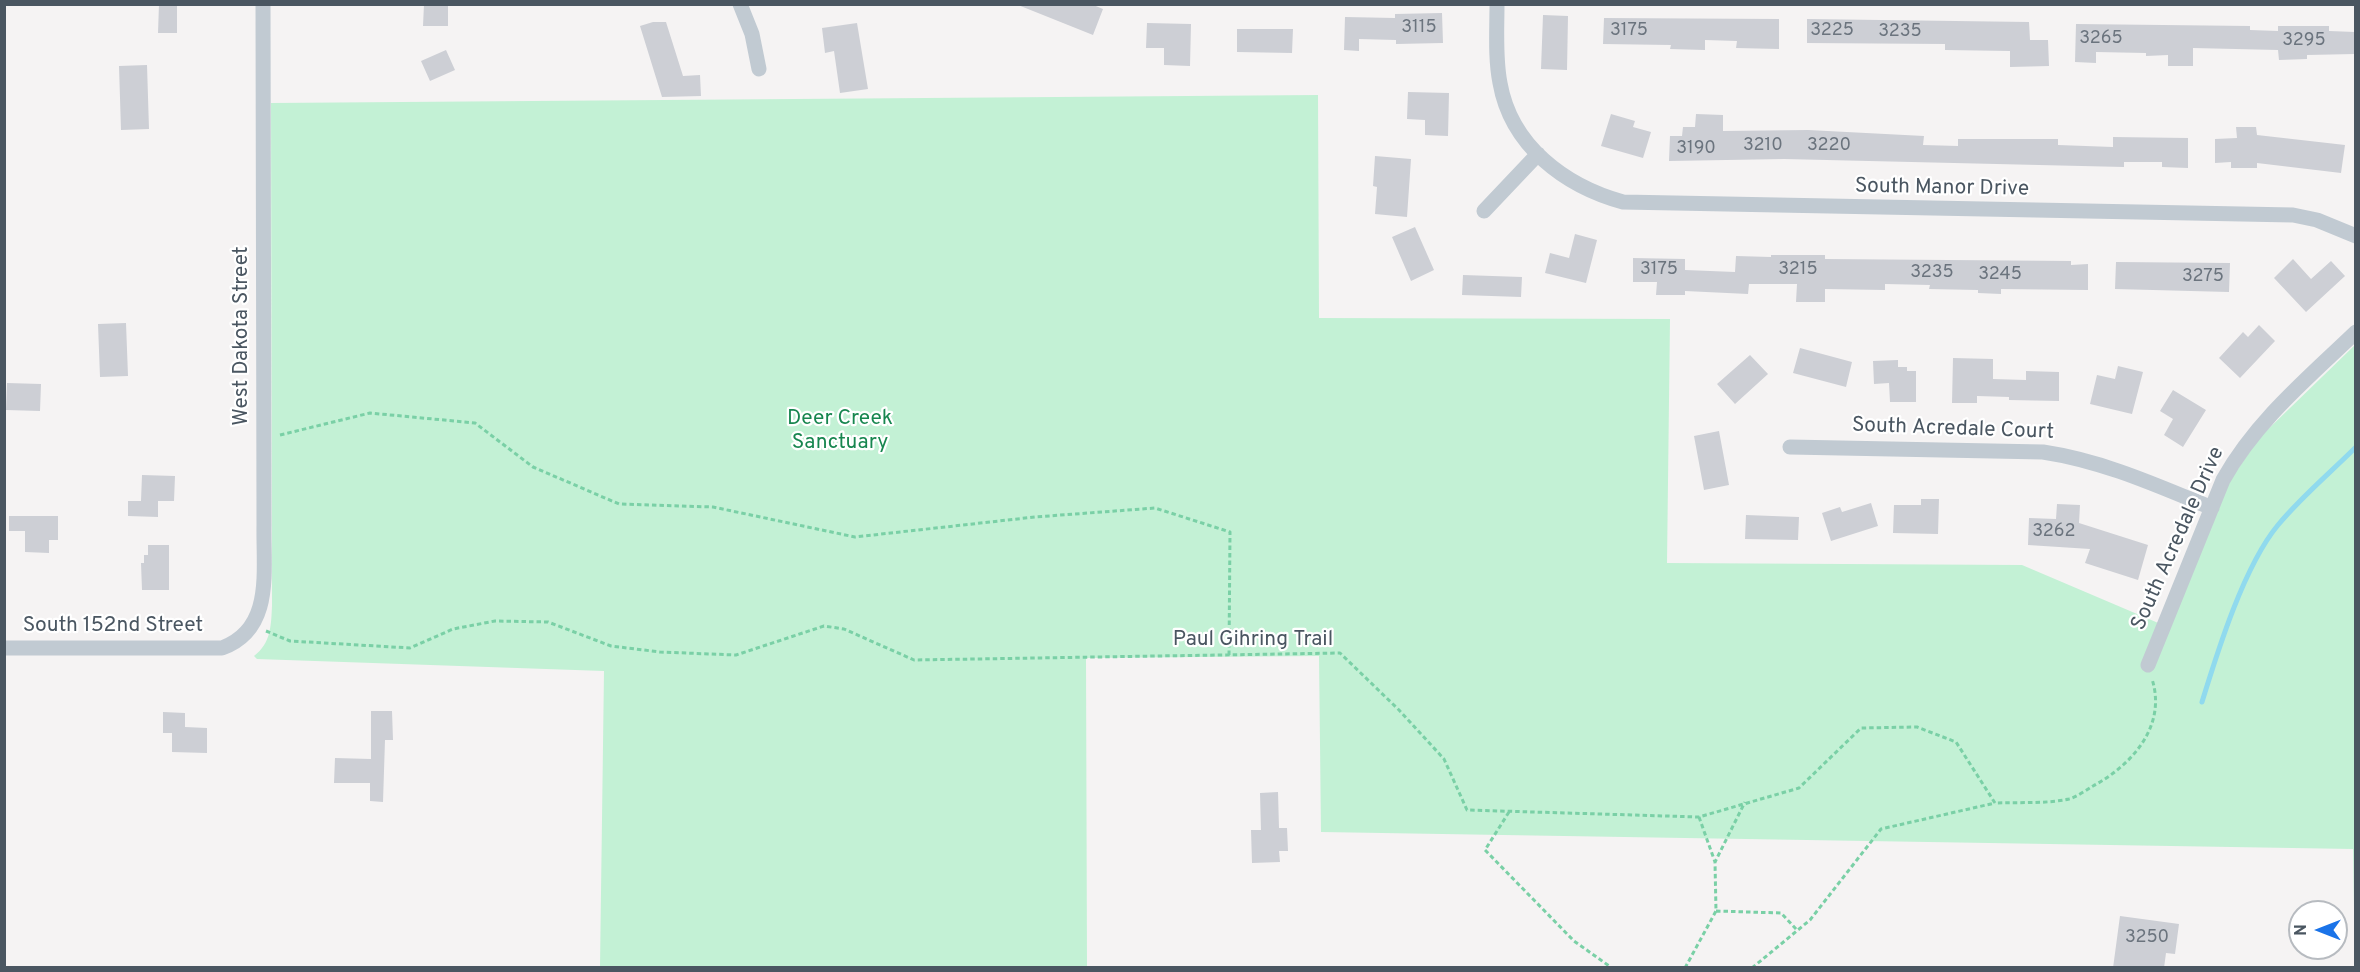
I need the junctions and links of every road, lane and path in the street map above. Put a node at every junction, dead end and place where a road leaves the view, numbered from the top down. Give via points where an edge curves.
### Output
1 (263, 4) edge
2 (740, 4) edge
3 (1497, 4) edge
4 (759, 69) dead end
5 (1538, 154) junction
6 (1484, 211) dead end
7 (2355, 236) edge
8 (2355, 332) edge
9 (264, 439) junction
10 (1790, 447) dead end
11 (2212, 508) junction
12 (254, 625) junction
13 (4, 648) edge
14 (1229, 655) junction
15 (2148, 665) joint
16 (1745, 802) junction
17 (1995, 803) junction
18 (1509, 812) junction
19 (1699, 817) junction
20 (1715, 862) junction
21 (1716, 911) junction
22 (1797, 930) junction
23 (1612, 968) edge
24 (1684, 968) edge
25 (1752, 968) edge

1 - 9 street, West Dakota Street
2 - 4 street via 752,34
3 - 5 street, South Manor Drive via 1500,86 1516,124
5 - 6 street
5 - 7 street, South Manor Drive via 1554,171 1574,183 1604,197 1646,205 2294,215
8 - 11 street, South Acredale Drive via 2250,437 2223,480
9 - 12 street, West Dakota Street via 262,597
9 - 14 path via 370,413 475,423 532,467 619,504 713,507 855,537 1155,508 1230,532
10 - 11 street, South Acredale Court via 2043,452 2074,456 2115,468
11 - 15 street, South Acredale Drive
12 - 13 street, South 152nd Street via 245,636 222,648
12 - 14 path, Paul Gihring Trail via 290,641 410,648 453,630 495,621 548,622 611,646 660,652 736,655 825,626 844,629 914,660
14 - 18 path, Paul Gihring Trail via 1340,653 1444,759 1467,810
15 - 17 path via 2157,709 2152,728 2138,750 2107,779 2070,799
16 - 17 path, Paul Gihring Trail via 1799,788 1861,728 1917,727 1956,742
16 - 19 path, Paul Gihring Trail
16 - 20 path
17 - 22 path via 1881,828 1810,920
18 - 19 path, Paul Gihring Trail
18 - 23 path via 1485,850 1574,941
19 - 20 path
20 - 21 path
21 - 22 path via 1781,913
21 - 24 path
22 - 25 path

